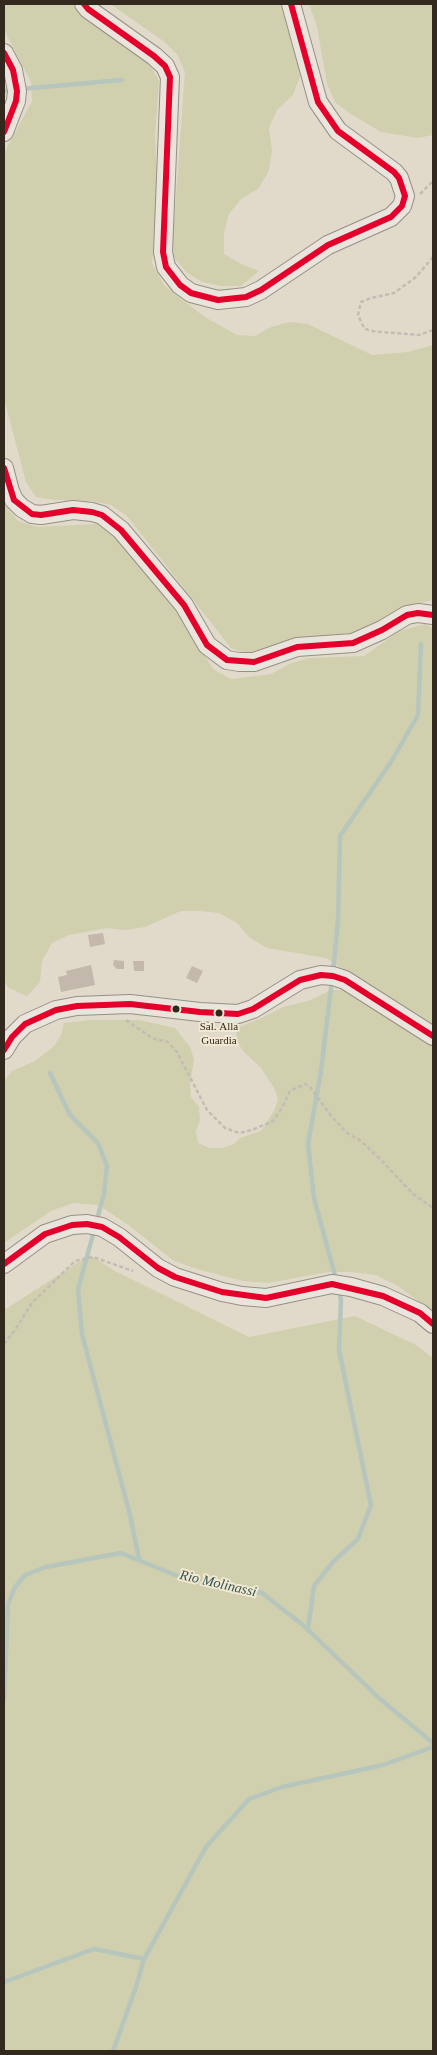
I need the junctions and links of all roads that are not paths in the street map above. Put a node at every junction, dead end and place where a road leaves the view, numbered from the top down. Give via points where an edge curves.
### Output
1 (84, 4) edge
2 (291, 4) edge
3 (4, 53) edge
4 (4, 132) edge
5 (4, 468) edge
6 (433, 615) edge
7 (433, 1036) edge
8 (4, 1050) edge
9 (4, 1264) edge
10 (433, 1324) edge

1 - 2 main road via 154,56 165,66 170,77 163,252 166,267 191,293 218,300 246,297 261,290 306,257 391,217 402,206 405,196 399,178 338,131 318,102
3 - 4 main road via 13,70 17,91
5 - 6 main road via 14,500 27,511 42,515 84,510 102,515 117,527 184,605 208,646 227,660 254,662 297,647 353,643 407,615
7 - 8 main road via 345,980 333,976 309,977 238,1014 130,1004 56,1010 25,1024
9 - 10 main road via 45,1234 72,1225 87,1224 102,1227 119,1237 158,1268 175,1277 222,1292 266,1298 332,1284 382,1296 420,1314

